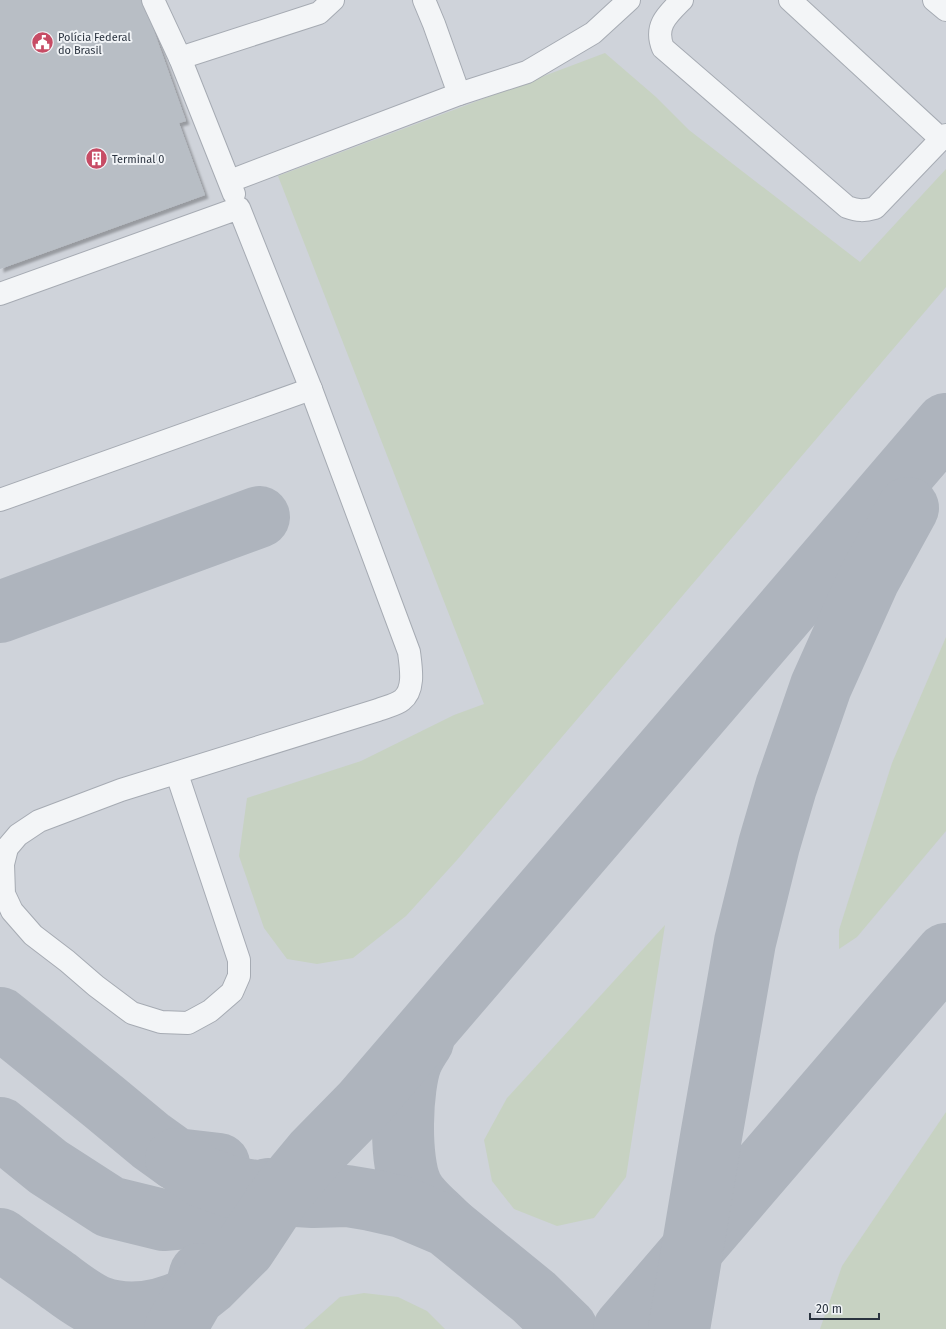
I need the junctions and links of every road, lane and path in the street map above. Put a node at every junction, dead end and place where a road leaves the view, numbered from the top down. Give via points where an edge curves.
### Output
1 (153, 0) edge
2 (333, 0) edge
3 (424, 0) edge
4 (629, 0) edge
5 (682, 0) edge
6 (790, 0) edge
7 (934, 0) edge
8 (946, 10) edge
9 (180, 58) junction
10 (459, 94) junction
11 (944, 137) edge
12 (230, 181) junction
13 (239, 208) junction
14 (0, 294) edge
15 (311, 389) junction
16 (0, 500) edge
17 (178, 774) junction

1 - 9 lane
2 - 9 lane via 319,13
3 - 10 lane
4 - 10 lane via 593,33 526,72
5 - 11 lane via 670,12 660,28 663,48 848,207 858,211 875,208
6 - 11 lane
7 - 8 lane
9 - 12 lane
10 - 12 lane
12 - 13 lane
13 - 14 lane
13 - 15 lane
15 - 16 lane
15 - 17 lane via 409,652 409,692 401,701 378,710
17 - 17 lane via 121,790 39,821 18,835 6,848 3,864 4,894 12,911 33,935 132,1012 161,1022 188,1023 210,1011 232,992 239,976 239,960

